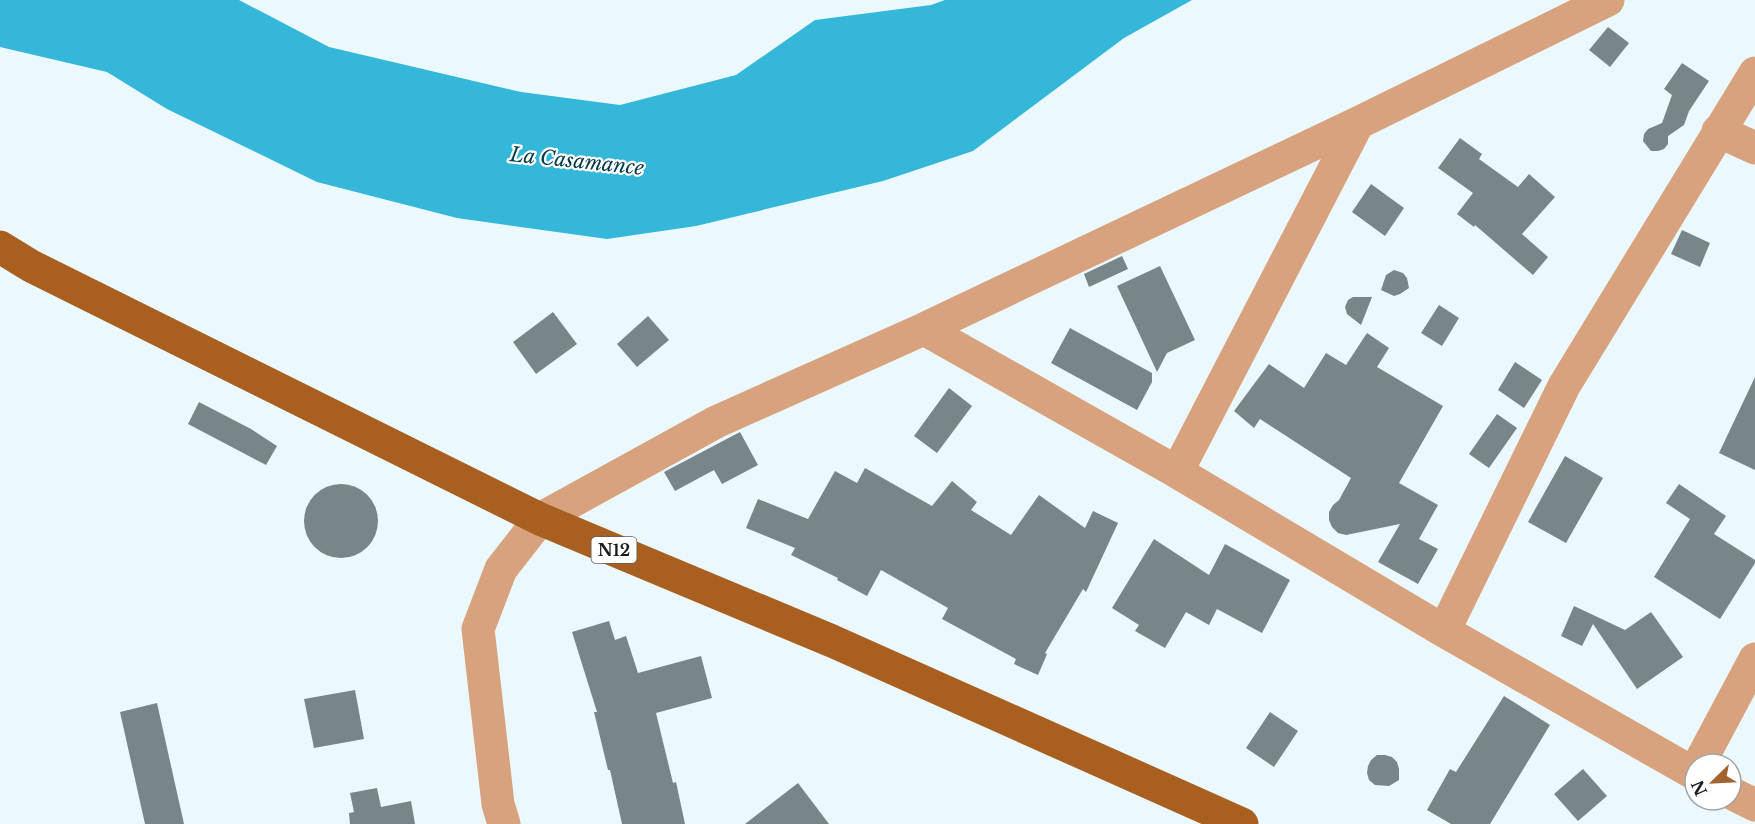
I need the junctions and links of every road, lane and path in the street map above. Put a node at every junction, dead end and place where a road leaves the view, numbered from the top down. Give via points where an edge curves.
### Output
1 (1608, 0) edge
2 (1755, 73) edge
3 (1358, 123) junction
4 (1718, 131) junction
5 (1755, 148) edge
6 (0, 247) edge
7 (924, 329) junction
8 (1177, 472) junction
9 (540, 519) junction
10 (1444, 631) junction
11 (1755, 659) edge
12 (1706, 752) edge
13 (1683, 764) edge
14 (504, 824) edge
15 (1242, 824) edge

1 - 3 street
2 - 4 street
3 - 7 street
3 - 8 street
4 - 5 street
4 - 10 street via 1564,386
6 - 9 main road, N12 via 31,266
7 - 8 street
7 - 9 street via 716,422
8 - 10 street
9 - 14 street via 501,569 478,629 498,804
9 - 15 main road, N12 via 832,641
10 - 13 street
11 - 12 street

